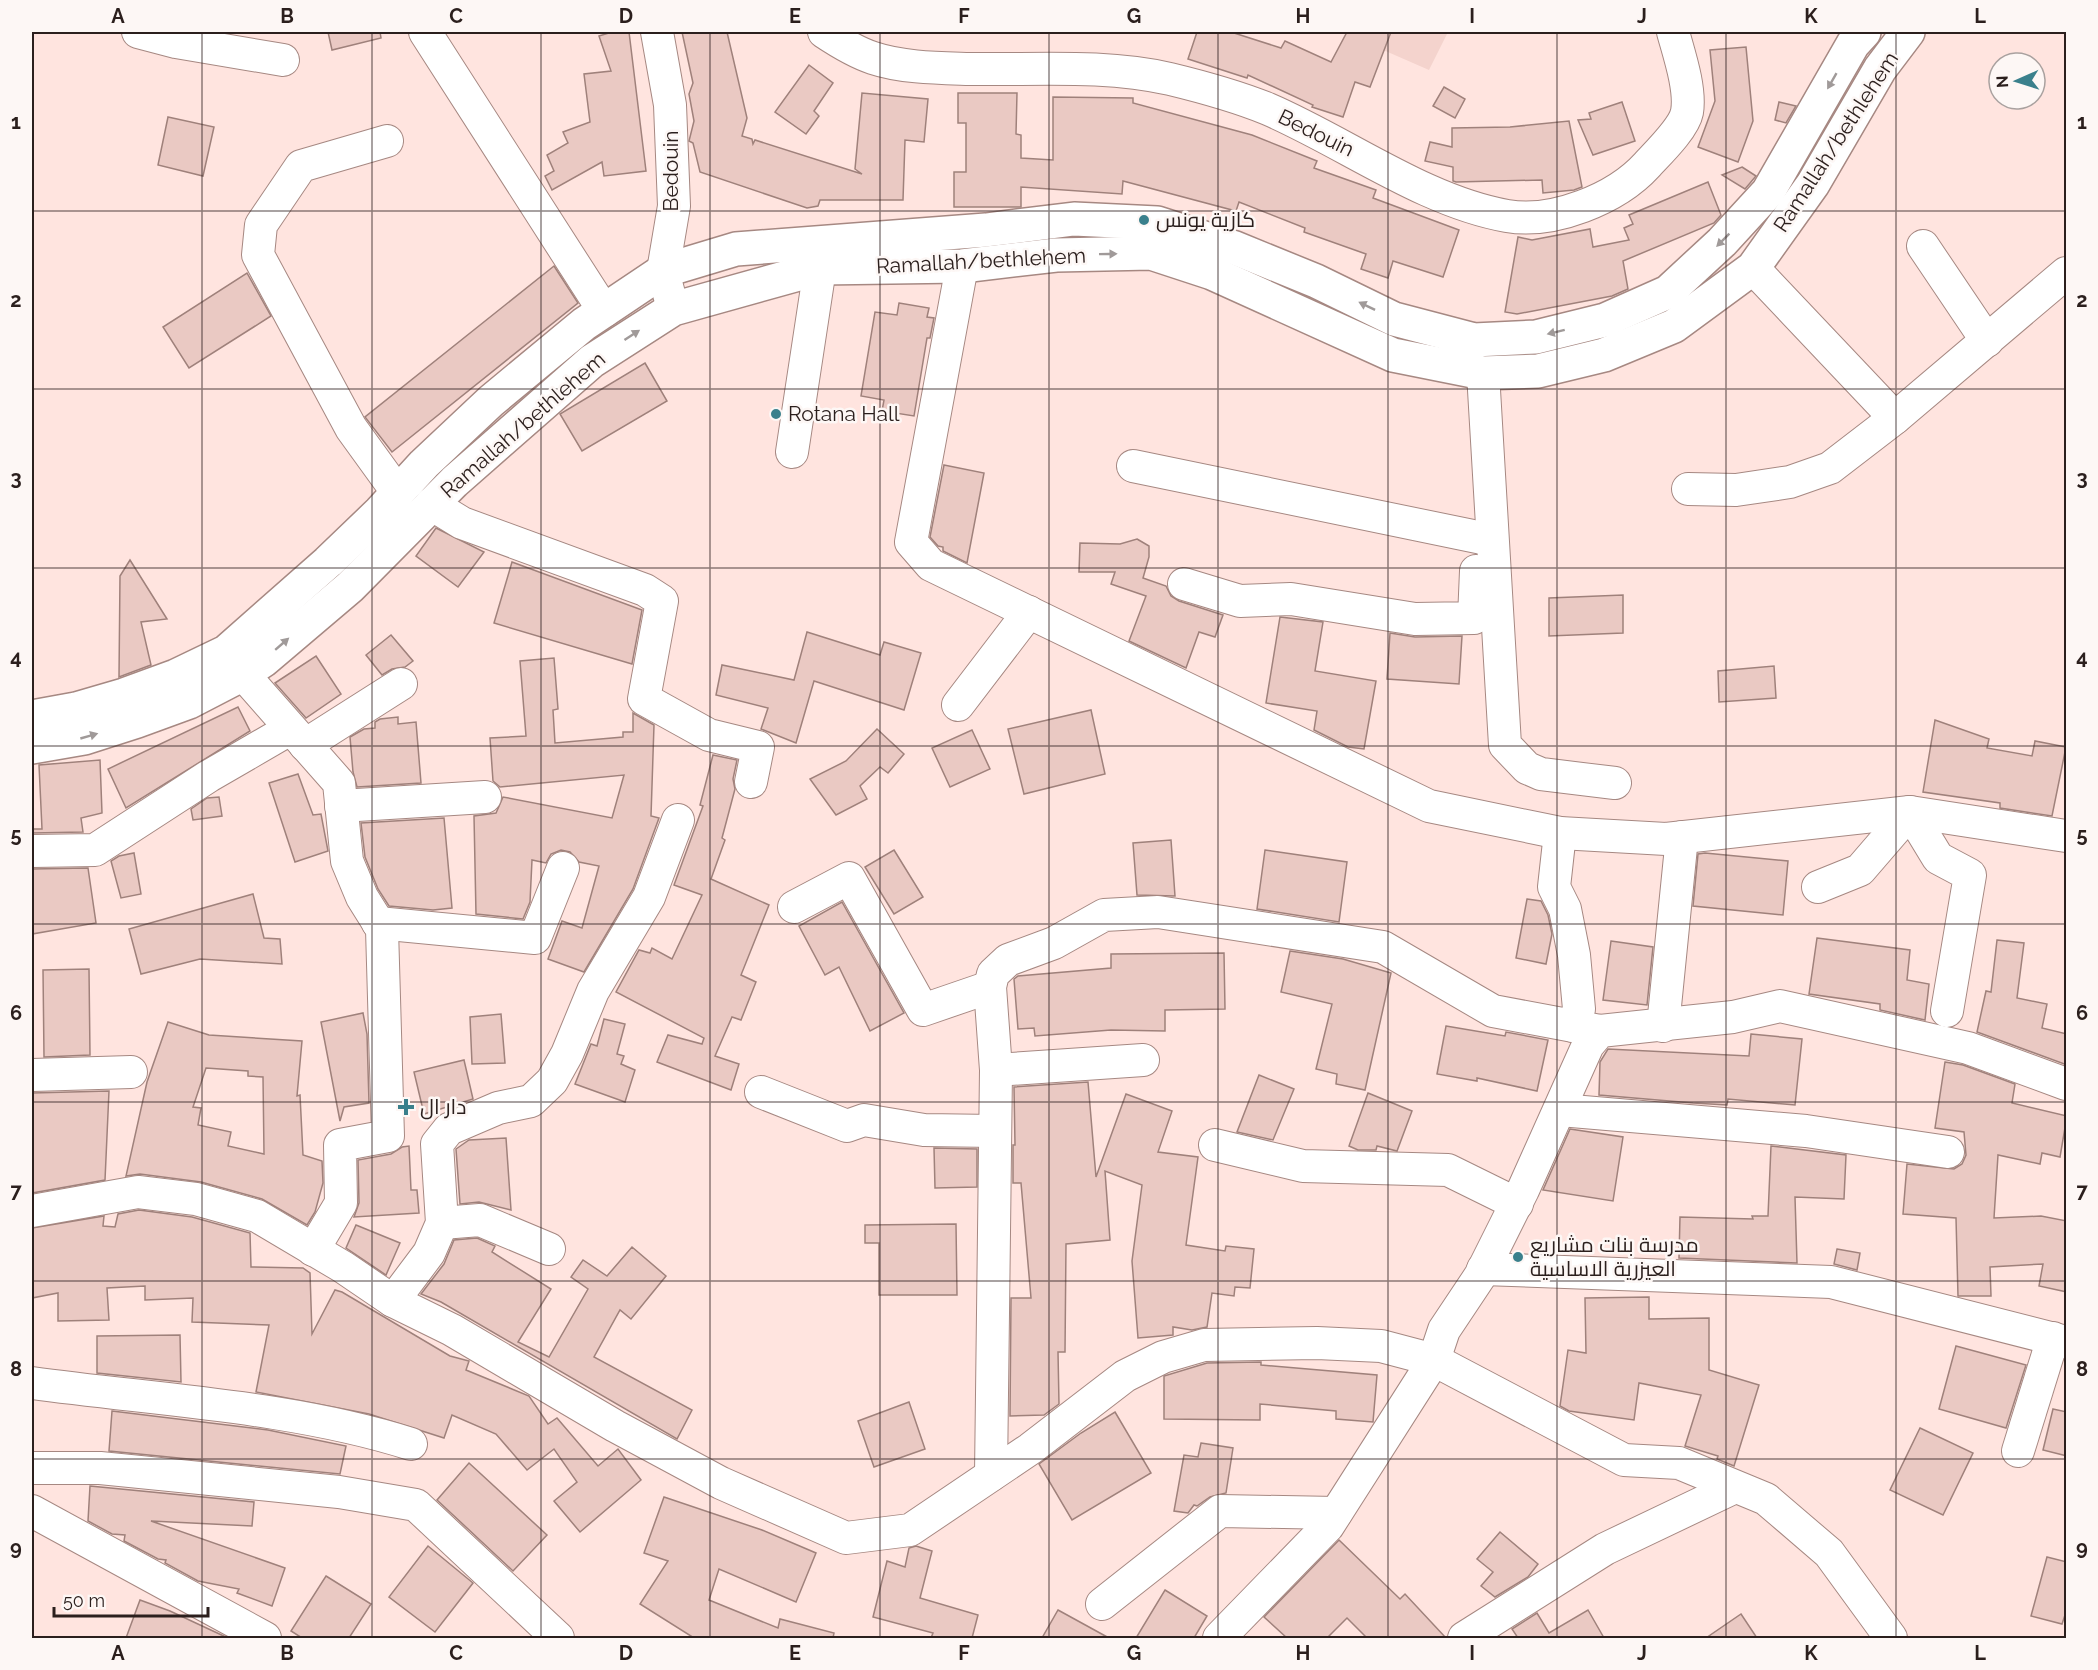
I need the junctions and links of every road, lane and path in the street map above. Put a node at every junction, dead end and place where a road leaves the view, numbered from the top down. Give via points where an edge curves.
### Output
1 (138, 32) edge
2 (425, 32) edge
3 (657, 32) edge
4 (824, 32) edge
5 (1673, 32) edge
6 (1864, 32) edge
7 (1908, 32) edge
8 (283, 60) dead end
9 (387, 141) dead end
10 (1923, 246) dead end
11 (962, 266) junction
12 (820, 268) junction
13 (1753, 268) junction
14 (663, 271) junction
15 (2067, 273) edge
16 (672, 309) junction
17 (604, 311) junction
18 (1987, 341) junction
19 (1483, 373) junction
20 (1895, 418) junction
21 (792, 452) dead end
22 (1133, 466) dead end
23 (1688, 489) dead end
24 (398, 493) junction
25 (431, 504) junction
26 (1484, 538) junction
27 (1184, 584) dead end
28 (1029, 612) junction
29 (243, 675) junction
30 (401, 684) dead end
31 (958, 705) dead end
32 (32, 717) edge
33 (297, 737) junction
34 (32, 747) edge
35 (751, 782) dead end
36 (1615, 783) dead end
37 (485, 797) dead end
38 (341, 806) junction
39 (1911, 812) junction
40 (678, 820) dead end
41 (1560, 833) junction
42 (2067, 836) edge
43 (1682, 837) junction
44 (32, 851) edge
45 (563, 868) dead end
46 (1818, 887) dead end
47 (794, 907) dead end
48 (378, 923) junction
49 (990, 987) junction
50 (1947, 1011) dead end
51 (1663, 1026) junction
52 (1586, 1029) junction
53 (1143, 1060) dead end
54 (996, 1070) junction
55 (131, 1072) dead end
56 (32, 1076) edge
57 (2067, 1084) edge
58 (761, 1092) dead end
59 (1560, 1110) junction
60 (995, 1131) junction
61 (1215, 1145) dead end
62 (1948, 1152) dead end
63 (1516, 1204) junction
64 (32, 1211) edge
65 (442, 1223) junction
66 (549, 1249) dead end
67 (314, 1250) junction
68 (1483, 1269) junction
69 (393, 1301) junction
70 (2060, 1340) edge
71 (1434, 1360) junction
72 (32, 1383) edge
73 (411, 1444) dead end
74 (2018, 1452) dead end
75 (32, 1468) edge
76 (991, 1475) junction
77 (1735, 1487) junction
78 (32, 1511) edge
79 (1336, 1513) junction
80 (1102, 1604) dead end
81 (265, 1638) edge
82 (558, 1638) edge
83 (1219, 1638) edge
84 (1464, 1638) edge
85 (1891, 1638) edge

1 - 8 street
2 - 17 street
3 - 14 street, Bedouin via 670,105 674,206
4 - 5 street, Bedouin via 874,59 907,64 1112,70 1216,90 1269,109 1431,190 1508,216 1540,216 1581,208 1615,192 1668,142 1687,114 1684,73
6 -> 14 main road, Ramallah/bethlehem via 1853,44 1768,192 1722,242 1668,292 1605,320 1536,337 1474,340 1394,319 1235,248 1157,223 1074,219 986,230 736,249
7 - 13 main road, Ramallah/bethlehem via 1880,69 1813,184
9 - 24 street via 301,166 261,225 258,255 351,428
10 - 18 street
11 - 12 main road, Ramallah/bethlehem
11 -> 19 main road, Ramallah/bethlehem via 1056,255 1151,253 1212,273 1393,355
11 - 28 street via 911,543 931,565
12 - 16 main road, Ramallah/bethlehem
12 - 21 street
13 - 19 main road, Ramallah/bethlehem via 1674,326 1604,355 1538,371
13 - 20 street
14 - 16 street, Bedouin
14 - 17 main road, Ramallah/bethlehem
15 - 18 street
25 -> 16 main road, Ramallah/bethlehem via 592,361
17 - 24 main road, Ramallah/bethlehem via 490,401
18 - 20 street
19 - 26 street
20 - 23 street via 1830,468 1790,482 1736,490
22 - 26 street
24 - 32 main road, Ramallah/bethlehem via 328,562 226,652 176,676 124,694
29 -> 25 main road, Ramallah/bethlehem via 350,587
25 - 35 street via 462,523 645,590 662,601 644,699 709,735 758,747
26 - 27 street via 1474,618 1415,619 1291,599 1240,601
26 - 36 street via 1505,745 1527,768 1541,774
28 - 31 street
28 - 41 street via 1429,806
29 - 33 street
34 -> 29 main road, Ramallah/bethlehem via 84,738 137,721 189,702
30 - 33 street
33 - 38 street via 339,783
33 - 44 street via 209,776 95,850
37 - 38 street
38 - 48 street via 347,861
39 - 42 street
39 - 43 street
39 - 46 street via 1860,870
39 - 50 street via 1938,858 1970,875
40 - 65 street via 649,897 593,991 552,1081 531,1101 498,1108 449,1129 437,1144
41 - 43 street
41 - 52 street via 1554,887 1565,909 1579,1009
43 - 51 street
45 - 48 street via 535,938
47 - 49 street via 849,878 922,1010
48 - 67 street via 382,929 388,1136 340,1145 341,1203
49 - 52 street via 993,974 1008,960 1054,943 1104,915 1158,912 1383,947 1493,1011
49 - 54 street
51 - 52 street
51 - 57 street via 1780,1006 1968,1048
52 - 59 street via 1588,1045
53 - 54 street
54 - 60 street
55 - 56 street
58 - 60 street via 847,1126 864,1120 924,1130
59 - 62 street via 1806,1131
59 - 63 street
60 - 76 street
61 - 63 street via 1303,1166 1448,1170
63 - 68 street
64 - 67 street via 138,1192 196,1199 257,1216
65 - 66 street via 480,1220
65 - 69 street via 429,1254
67 - 69 street
68 - 70 street via 1831,1282
68 - 71 street via 1444,1330
69 - 76 street via 452,1330 721,1483 846,1538 910,1530
70 - 74 street
71 - 76 street via 1381,1346 1204,1346 1163,1357 1125,1376
71 - 77 street via 1623,1460 1679,1463
71 - 79 street
72 - 73 street via 243,1409 376,1433
75 - 82 street via 111,1469 339,1492 416,1505
77 - 84 street via 1605,1549
77 - 85 street via 1766,1499 1828,1553
78 - 81 street
79 - 80 street via 1220,1511
79 - 83 street via 1328,1526

